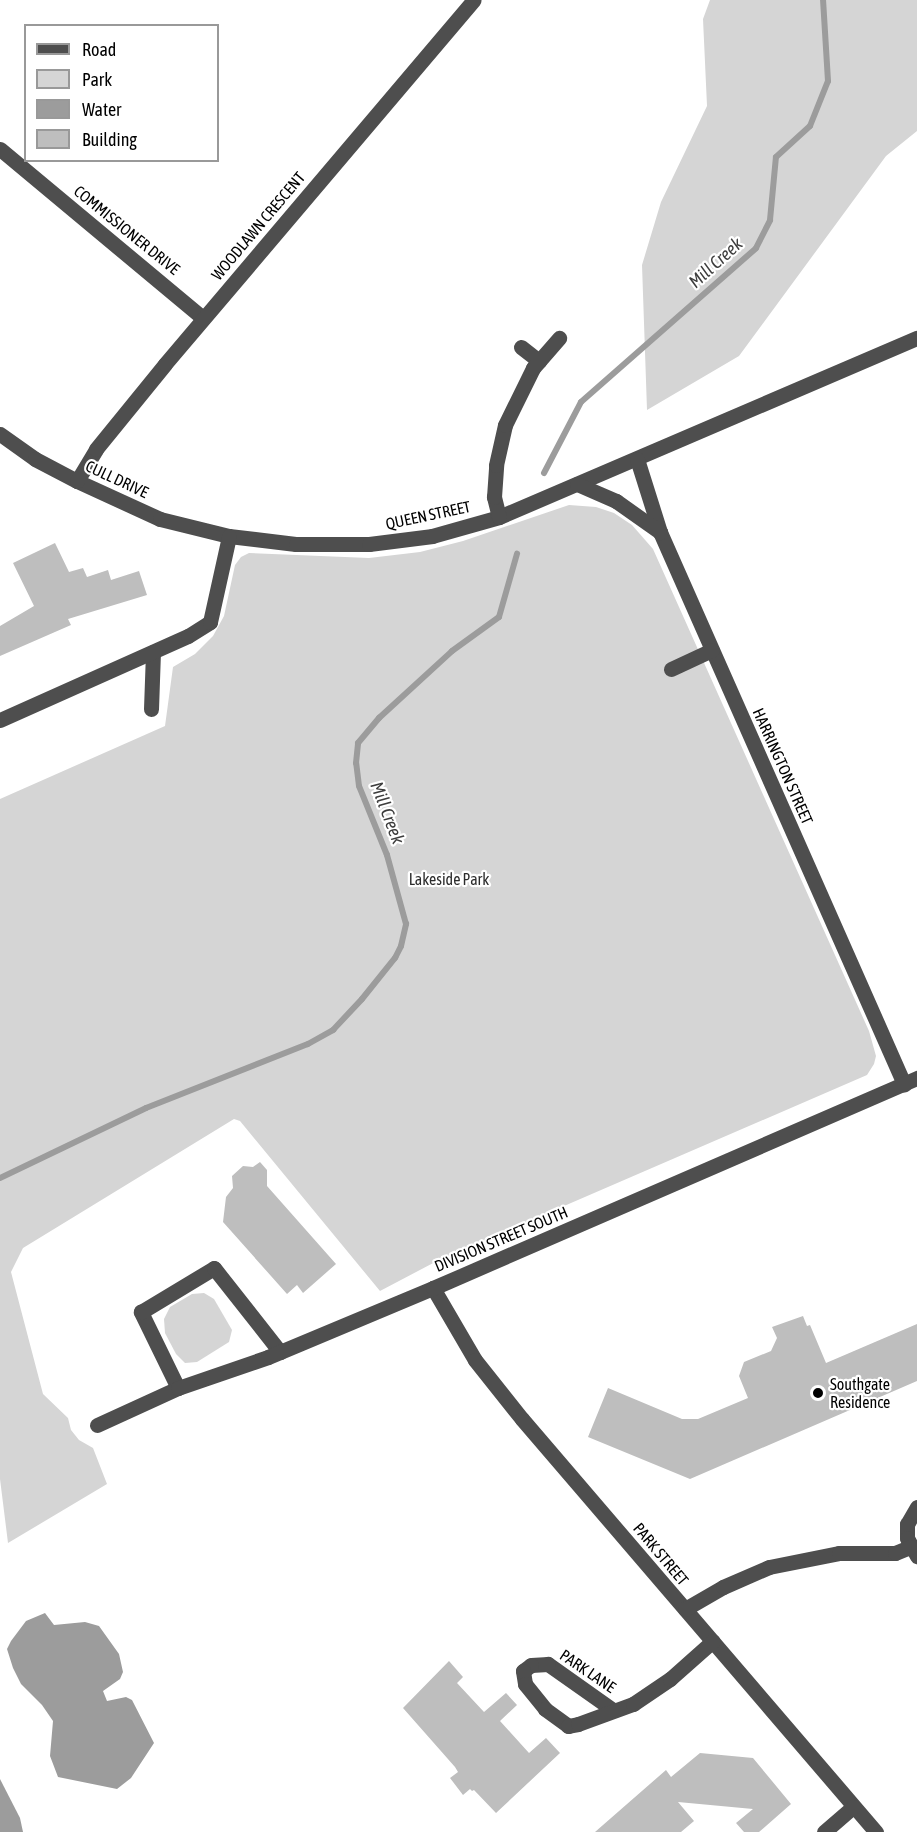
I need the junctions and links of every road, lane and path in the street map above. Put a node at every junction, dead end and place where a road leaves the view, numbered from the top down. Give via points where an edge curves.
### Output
1 (474, 0) edge
2 (0, 149) edge
3 (204, 318) junction
4 (559, 338) dead end
5 (915, 343) edge
6 (521, 348) dead end
7 (539, 361) junction
8 (0, 434) edge
9 (637, 459) junction
10 (77, 481) junction
11 (577, 484) junction
12 (499, 517) junction
13 (660, 532) junction
14 (229, 536) junction
15 (712, 650) junction
16 (153, 652) junction
17 (671, 669) dead end
18 (151, 709) dead end
19 (0, 720) edge
20 (910, 1081) edge
21 (433, 1288) junction
22 (280, 1352) junction
23 (178, 1389) junction
24 (97, 1425) dead end
25 (917, 1507) edge
26 (914, 1551) edge
27 (685, 1609) junction
28 (713, 1641) junction
29 (613, 1710) junction
30 (853, 1807) junction
31 (824, 1832) edge
32 (876, 1832) edge

1 - 3 street, WOODLAWN CRESCENT
2 - 3 street, COMMISSIONER DRIVE
3 - 10 street, WOODLAWN CRESCENT via 110,431
4 - 7 street
5 - 9 street, QUEEN STREET
6 - 7 street
7 - 12 street via 505,425 496,465 494,497
8 - 10 street, CULL DRIVE via 35,459
9 - 11 street, QUEEN STREET
9 - 13 street, HARRINGTON STREET
10 - 14 street, CULL DRIVE via 160,519
11 - 12 street, QUEEN STREET
11 - 13 street via 616,501
12 - 14 street, QUEEN STREET via 432,536 369,544 296,544
13 - 15 street, HARRINGTON STREET
14 - 16 street via 210,622
15 - 17 street
15 - 20 street, HARRINGTON STREET
16 - 18 street
16 - 19 street
20 - 21 street, DIVISION STREET SOUTH
21 - 22 street, DIVISION STREET SOUTH
21 - 27 street, PARK STREET via 475,1360
22 - 23 street, DIVISION STREET SOUTH
22 - 23 street via 214,1268 141,1312
23 - 24 street, DIVISION STREET SOUTH
25 - 26 street via 907,1524
26 - 27 street via 839,1553 769,1567
27 - 28 street, PARK STREET
28 - 29 street, PARK LANE via 670,1679 633,1704
28 - 30 street, PARK STREET
29 - 29 street, PARK LANE via 548,1664 531,1665 523,1671 522,1678 534,1697 568,1726
30 - 31 street
30 - 32 street, PARK STREET

